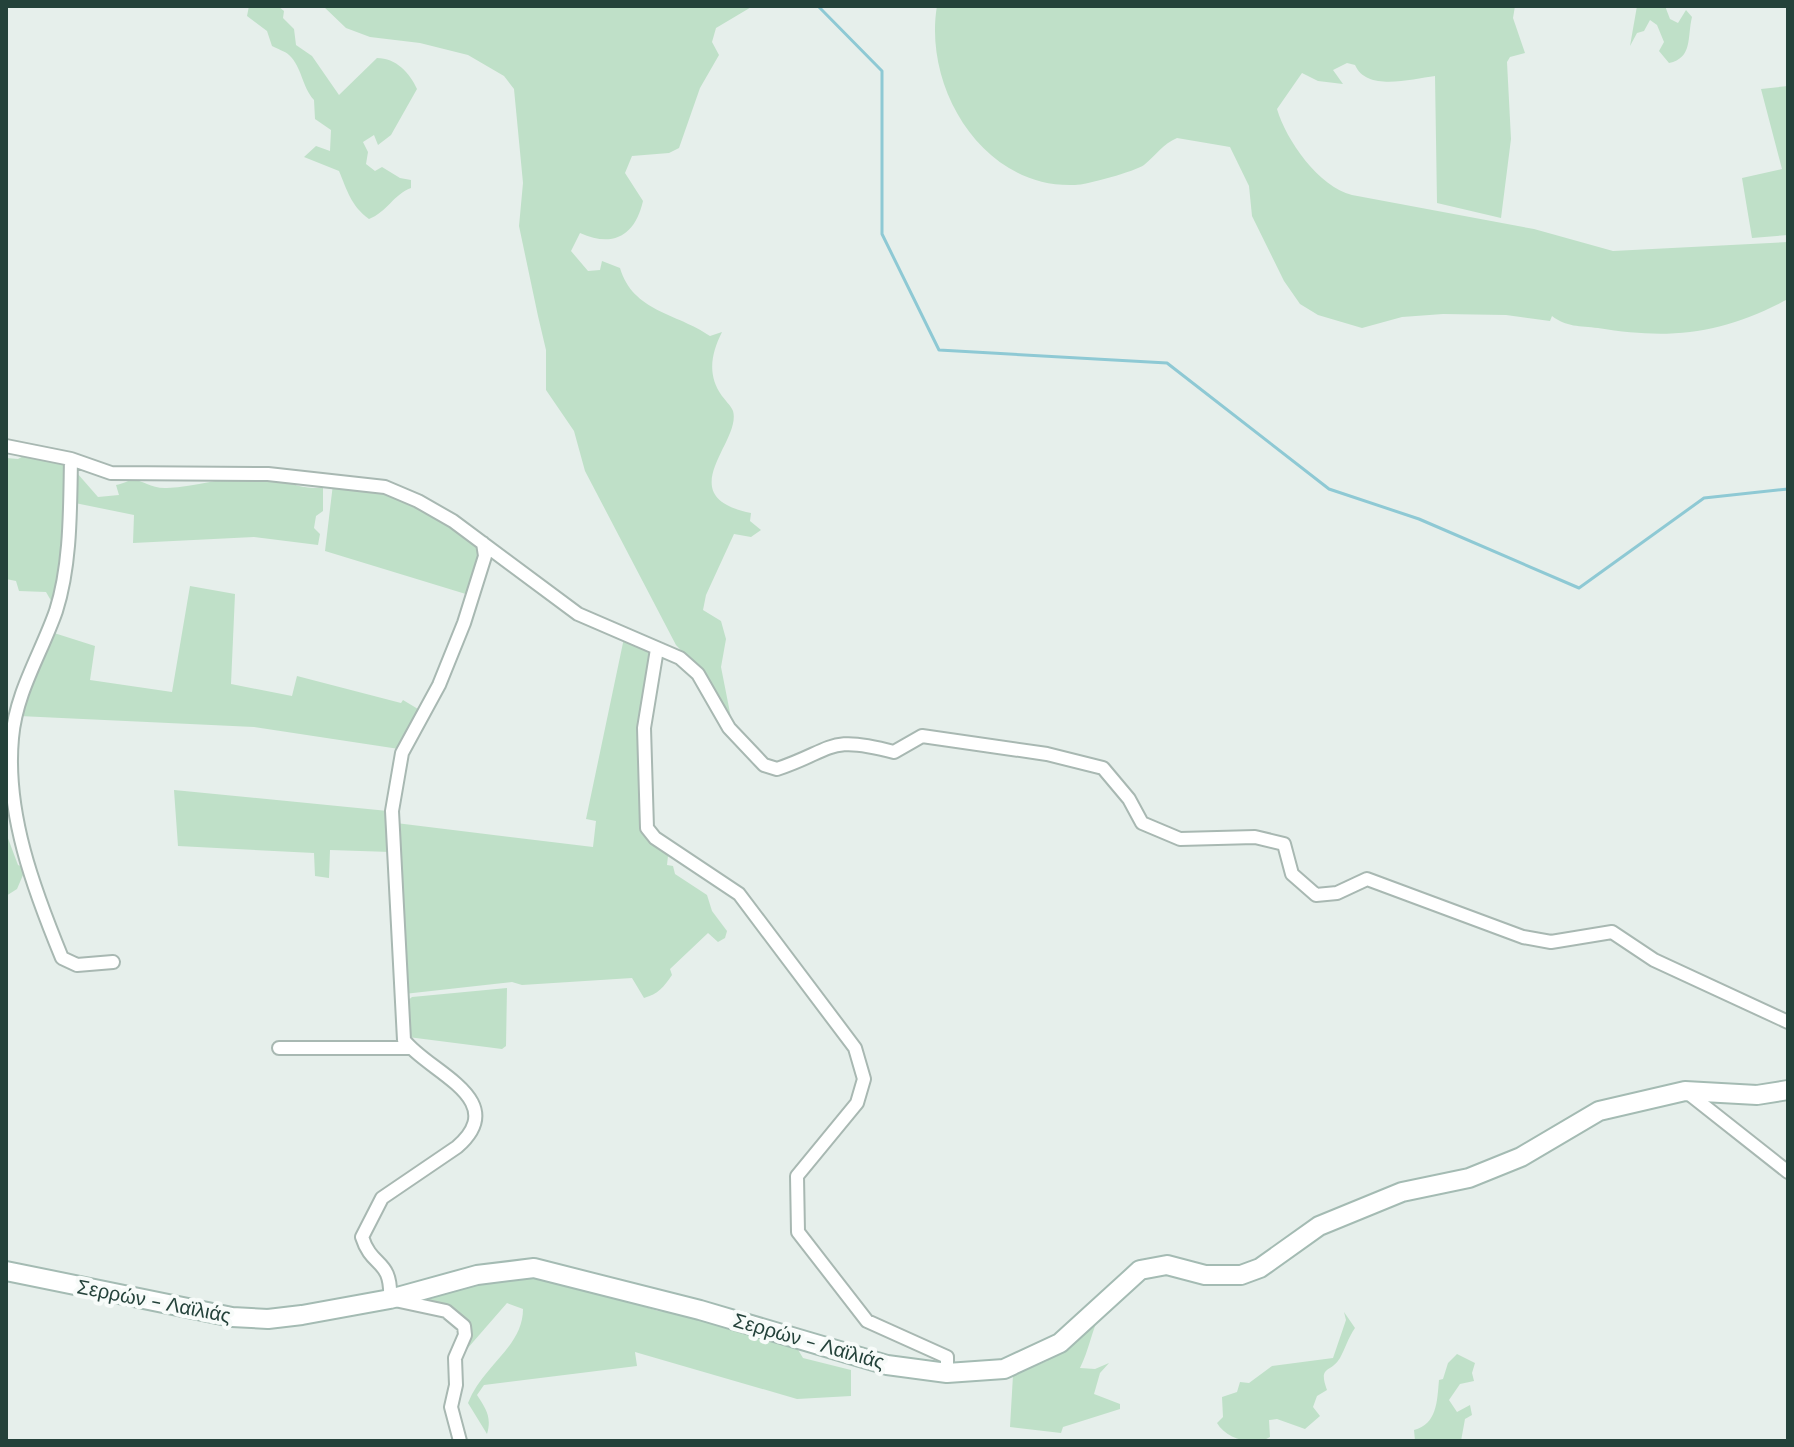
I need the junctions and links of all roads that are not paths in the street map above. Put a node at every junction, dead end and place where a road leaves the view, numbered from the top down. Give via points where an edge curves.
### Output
1 (6, 446) edge
2 (71, 459) junction
3 (483, 543) junction
4 (657, 649) junction
5 (113, 962) dead end
6 (1788, 1022) edge
7 (279, 1048) dead end
8 (410, 1048) junction
9 (1788, 1090) edge
10 (1685, 1091) junction
11 (1788, 1172) edge
12 (6, 1271) edge
13 (390, 1299) junction
14 (947, 1373) junction
15 (460, 1441) edge

1 - 2 street
2 - 3 street via 111,473 268,474 385,487 418,501
2 - 5 street via 64,570 56,610 19,699 12,736 12,791 40,905 62,958 77,965
3 - 4 street via 578,614
3 - 8 street via 485,556 464,623 439,685 402,753 392,811 404,1040
4 - 6 street via 680,658 698,674 729,728 764,765 777,769 826,745 857,742 894,752 922,736 1047,754 1103,768 1142,823 1180,839 1255,837 1284,844 1292,874 1316,895 1337,893 1367,879 1523,937 1551,942 1612,932 1654,960
4 - 14 street via 644,728 647,828 739,894 855,1048 864,1079 857,1103 797,1176 798,1232 867,1321 947,1357
7 - 8 street
8 - 13 street via 459,1085 473,1102 475,1118 468,1138 382,1198 370,1215 362,1237 367,1252 391,1277
9 - 10 main road, Σερρών - Λαϊλιάς via 1757,1095
10 - 11 street
10 - 14 main road, Σερρών - Λαϊλιάς via 1599,1111 1521,1157 1469,1178 1402,1192 1349,1212 1241,1275 1205,1275 1167,1265 1140,1270 1046,1352 1004,1369
12 - 13 main road, Σερρών - Λαϊλιάς via 232,1317 268,1319
13 - 14 main road, Σερρών - Λαϊλιάς via 477,1275 534,1268 700,1310 846,1355
13 - 15 street via 446,1311 464,1326 451,1407

